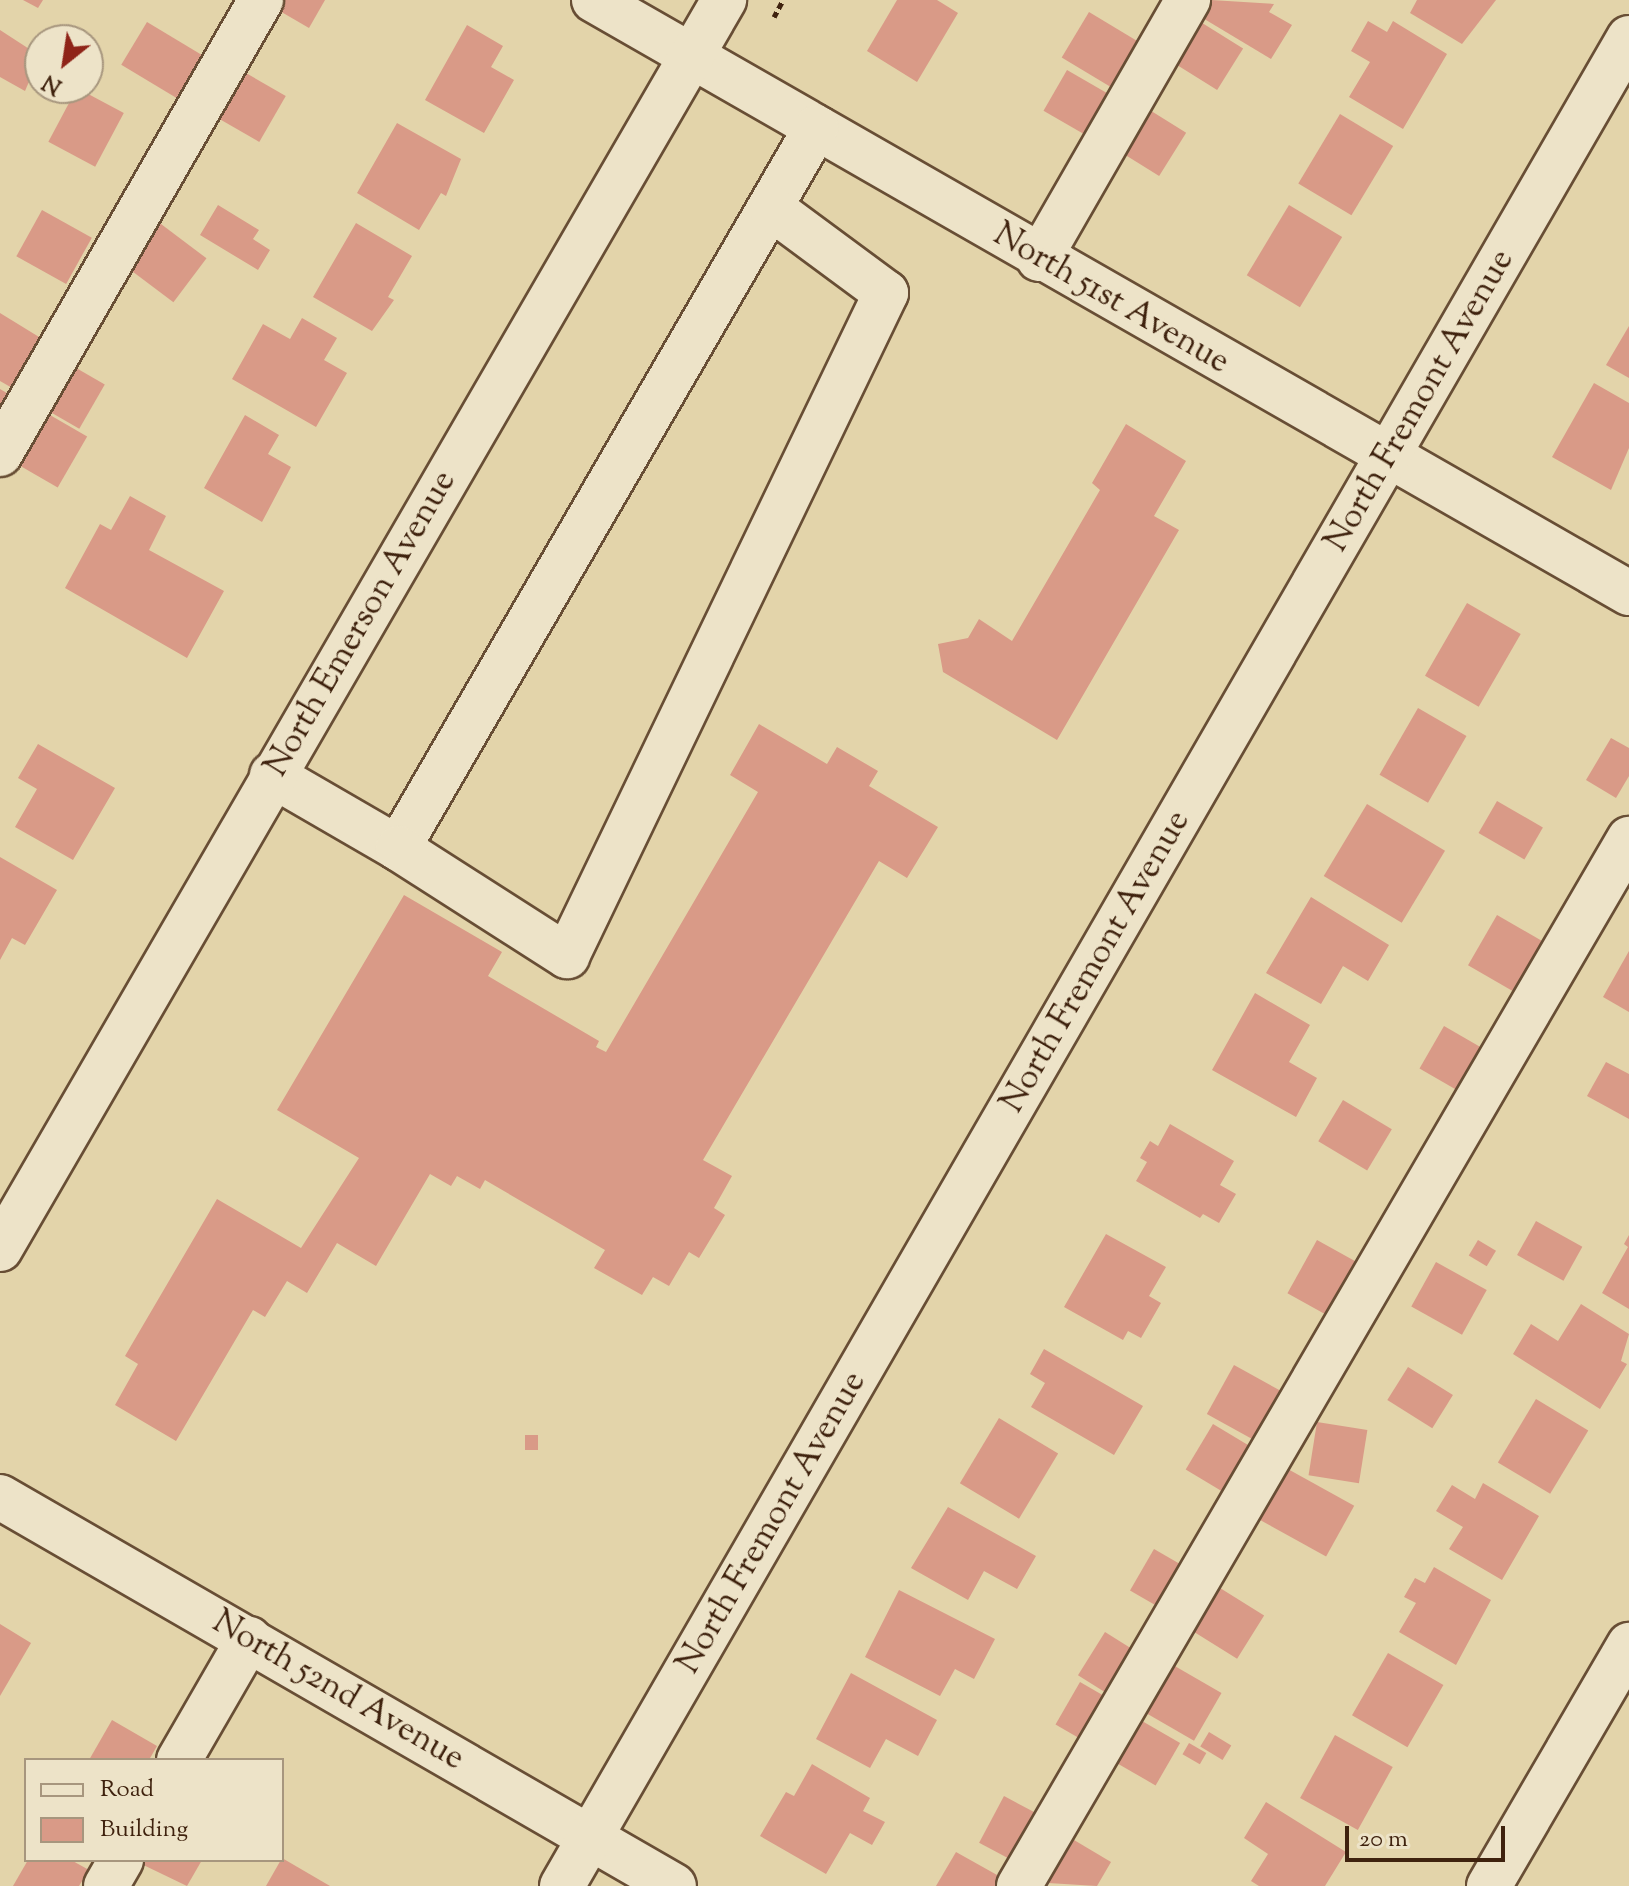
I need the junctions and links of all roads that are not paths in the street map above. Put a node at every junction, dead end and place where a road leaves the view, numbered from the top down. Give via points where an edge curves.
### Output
1 (261, 0) edge
2 (594, 0) edge
3 (724, 0) edge
4 (1188, 0) edge
5 (1629, 38) edge
6 (692, 56) junction
7 (816, 128) junction
8 (771, 208) junction
9 (1039, 259) junction
10 (0, 454) edge
11 (1388, 457) junction
12 (1629, 593) edge
13 (272, 775) junction
14 (1629, 839) edge
15 (398, 848) junction
16 (0, 1249) edge
17 (0, 1497) edge
18 (249, 1639) junction
19 (1629, 1645) edge
20 (180, 1758) edge
21 (591, 1837) junction
22 (120, 1862) edge
23 (106, 1886) edge
24 (562, 1886) edge
25 (674, 1886) edge
26 (1019, 1886) edge
27 (1489, 1886) edge

1 - 10 street
2 - 6 street, North 51st Avenue
3 - 6 street, North Emerson Avenue
4 - 9 street
5 - 11 street, North Fremont Avenue
6 - 7 street, North 51st Avenue
6 - 13 street, North Emerson Avenue
7 - 8 street
7 - 9 street, North 51st Avenue
8 - 15 street
8 - 15 street via 886,293 567,956
9 - 11 street, North 51st Avenue
11 - 12 street, North 51st Avenue
11 - 21 street, North Fremont Avenue
13 - 15 street
13 - 16 street, North Emerson Avenue
14 - 26 street
17 - 18 street, North 52nd Avenue
18 - 20 street
18 - 21 street, North 52nd Avenue
19 - 27 street
21 - 24 street, North Fremont Avenue
21 - 25 street, North 52nd Avenue
22 - 23 street

